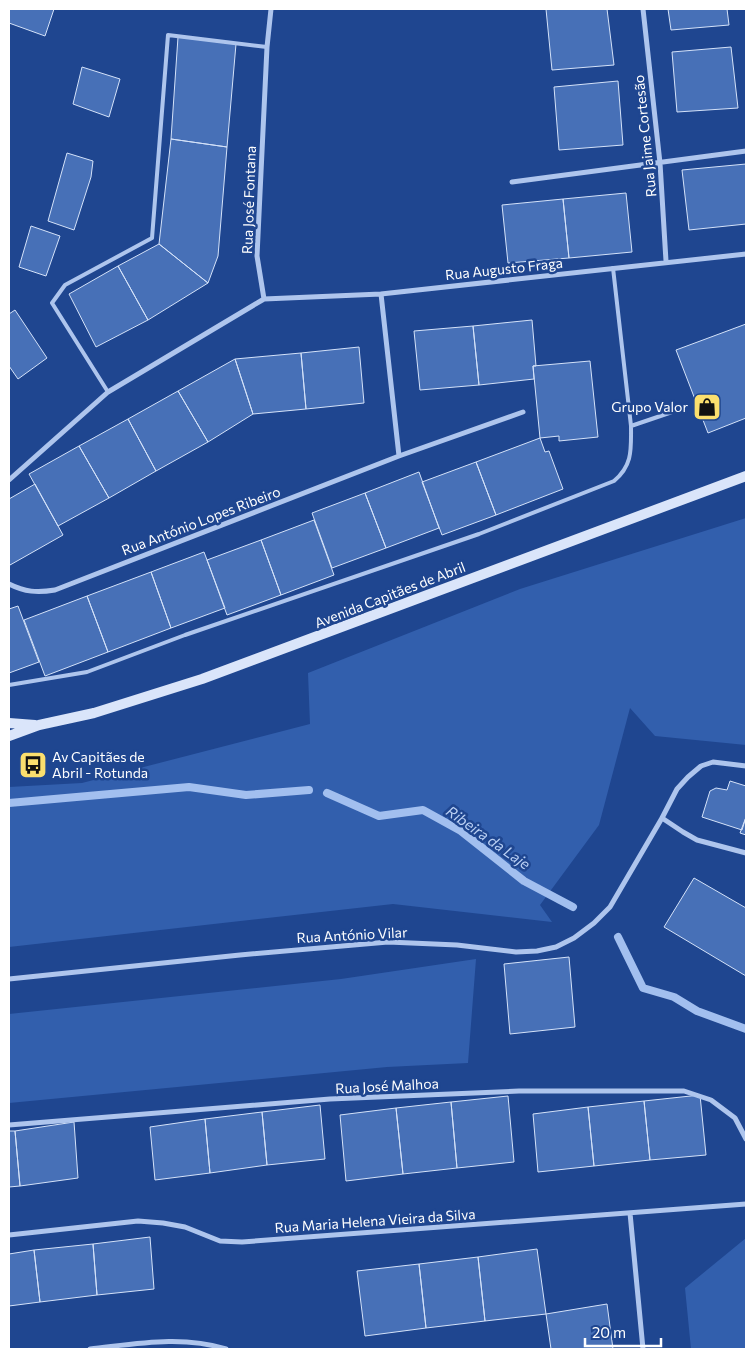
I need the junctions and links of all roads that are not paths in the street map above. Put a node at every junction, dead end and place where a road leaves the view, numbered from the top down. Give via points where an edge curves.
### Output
1 (271, 9) edge
2 (643, 9) edge
3 (267, 48) junction
4 (746, 151) edge
5 (660, 163) junction
6 (512, 182) dead end
7 (746, 254) edge
8 (666, 261) junction
9 (612, 268) junction
10 (381, 294) junction
11 (264, 299) junction
12 (108, 392) junction
13 (681, 409) dead end
14 (523, 412) dead end
15 (631, 426) junction
16 (399, 456) junction
17 (746, 476) edge
18 (9, 480) edge
19 (9, 584) edge
20 (9, 685) edge
21 (9, 724) edge
22 (39, 725) junction
23 (9, 736) edge
24 (746, 766) edge
25 (662, 818) junction
26 (746, 853) edge
27 (9, 979) edge
28 (9, 1124) edge
29 (746, 1139) edge
30 (746, 1204) edge
31 (630, 1214) junction
32 (9, 1235) edge
33 (90, 1349) edge
34 (226, 1349) edge
35 (643, 1349) edge

1 - 3 street, Rua José Fontana
2 - 5 street, Rua Jaime Cortesão
3 - 11 street, Rua José Fontana via 257,256
3 - 12 lane via 168,35 152,238 65,285 52,303
4 - 5 street
5 - 6 street
5 - 8 street, Rua Jaime Cortesão
7 - 8 street, Rua Augusto Fraga
8 - 9 street, Rua Augusto Fraga
9 - 10 street, Rua Augusto Fraga
9 - 15 lane
10 - 11 street, Rua Augusto Fraga
10 - 16 street
11 - 12 street
12 - 18 street
13 - 15 lane
14 - 16 street, Rua António Lopes Ribeiro
15 - 20 lane via 628,463 623,474 614,481 479,534 184,635 87,672
16 - 19 street, Rua António Lopes Ribeiro via 55,590 30,592
17 - 22 street, Avenida Capitães de Abril via 202,679 94,713
21 - 22 street, Avenida Capitães de Abril
22 - 23 street, Avenida Capitães de Abril
24 - 25 street, Rua António Vilar via 713,762 701,766 676,789
25 - 26 street via 698,840
25 - 27 street, Rua António Vilar via 610,907 581,933 556,947 516,952 388,942
28 - 29 street, Rua José Malhoa via 350,1098 519,1091 684,1091 711,1100 735,1118
30 - 31 street, Rua Maria Helena Vieira da Silva
31 - 32 street, Rua Maria Helena Vieira da Silva via 242,1242 220,1241 185,1228 138,1221
31 - 35 street
33 - 34 street via 168,1340

